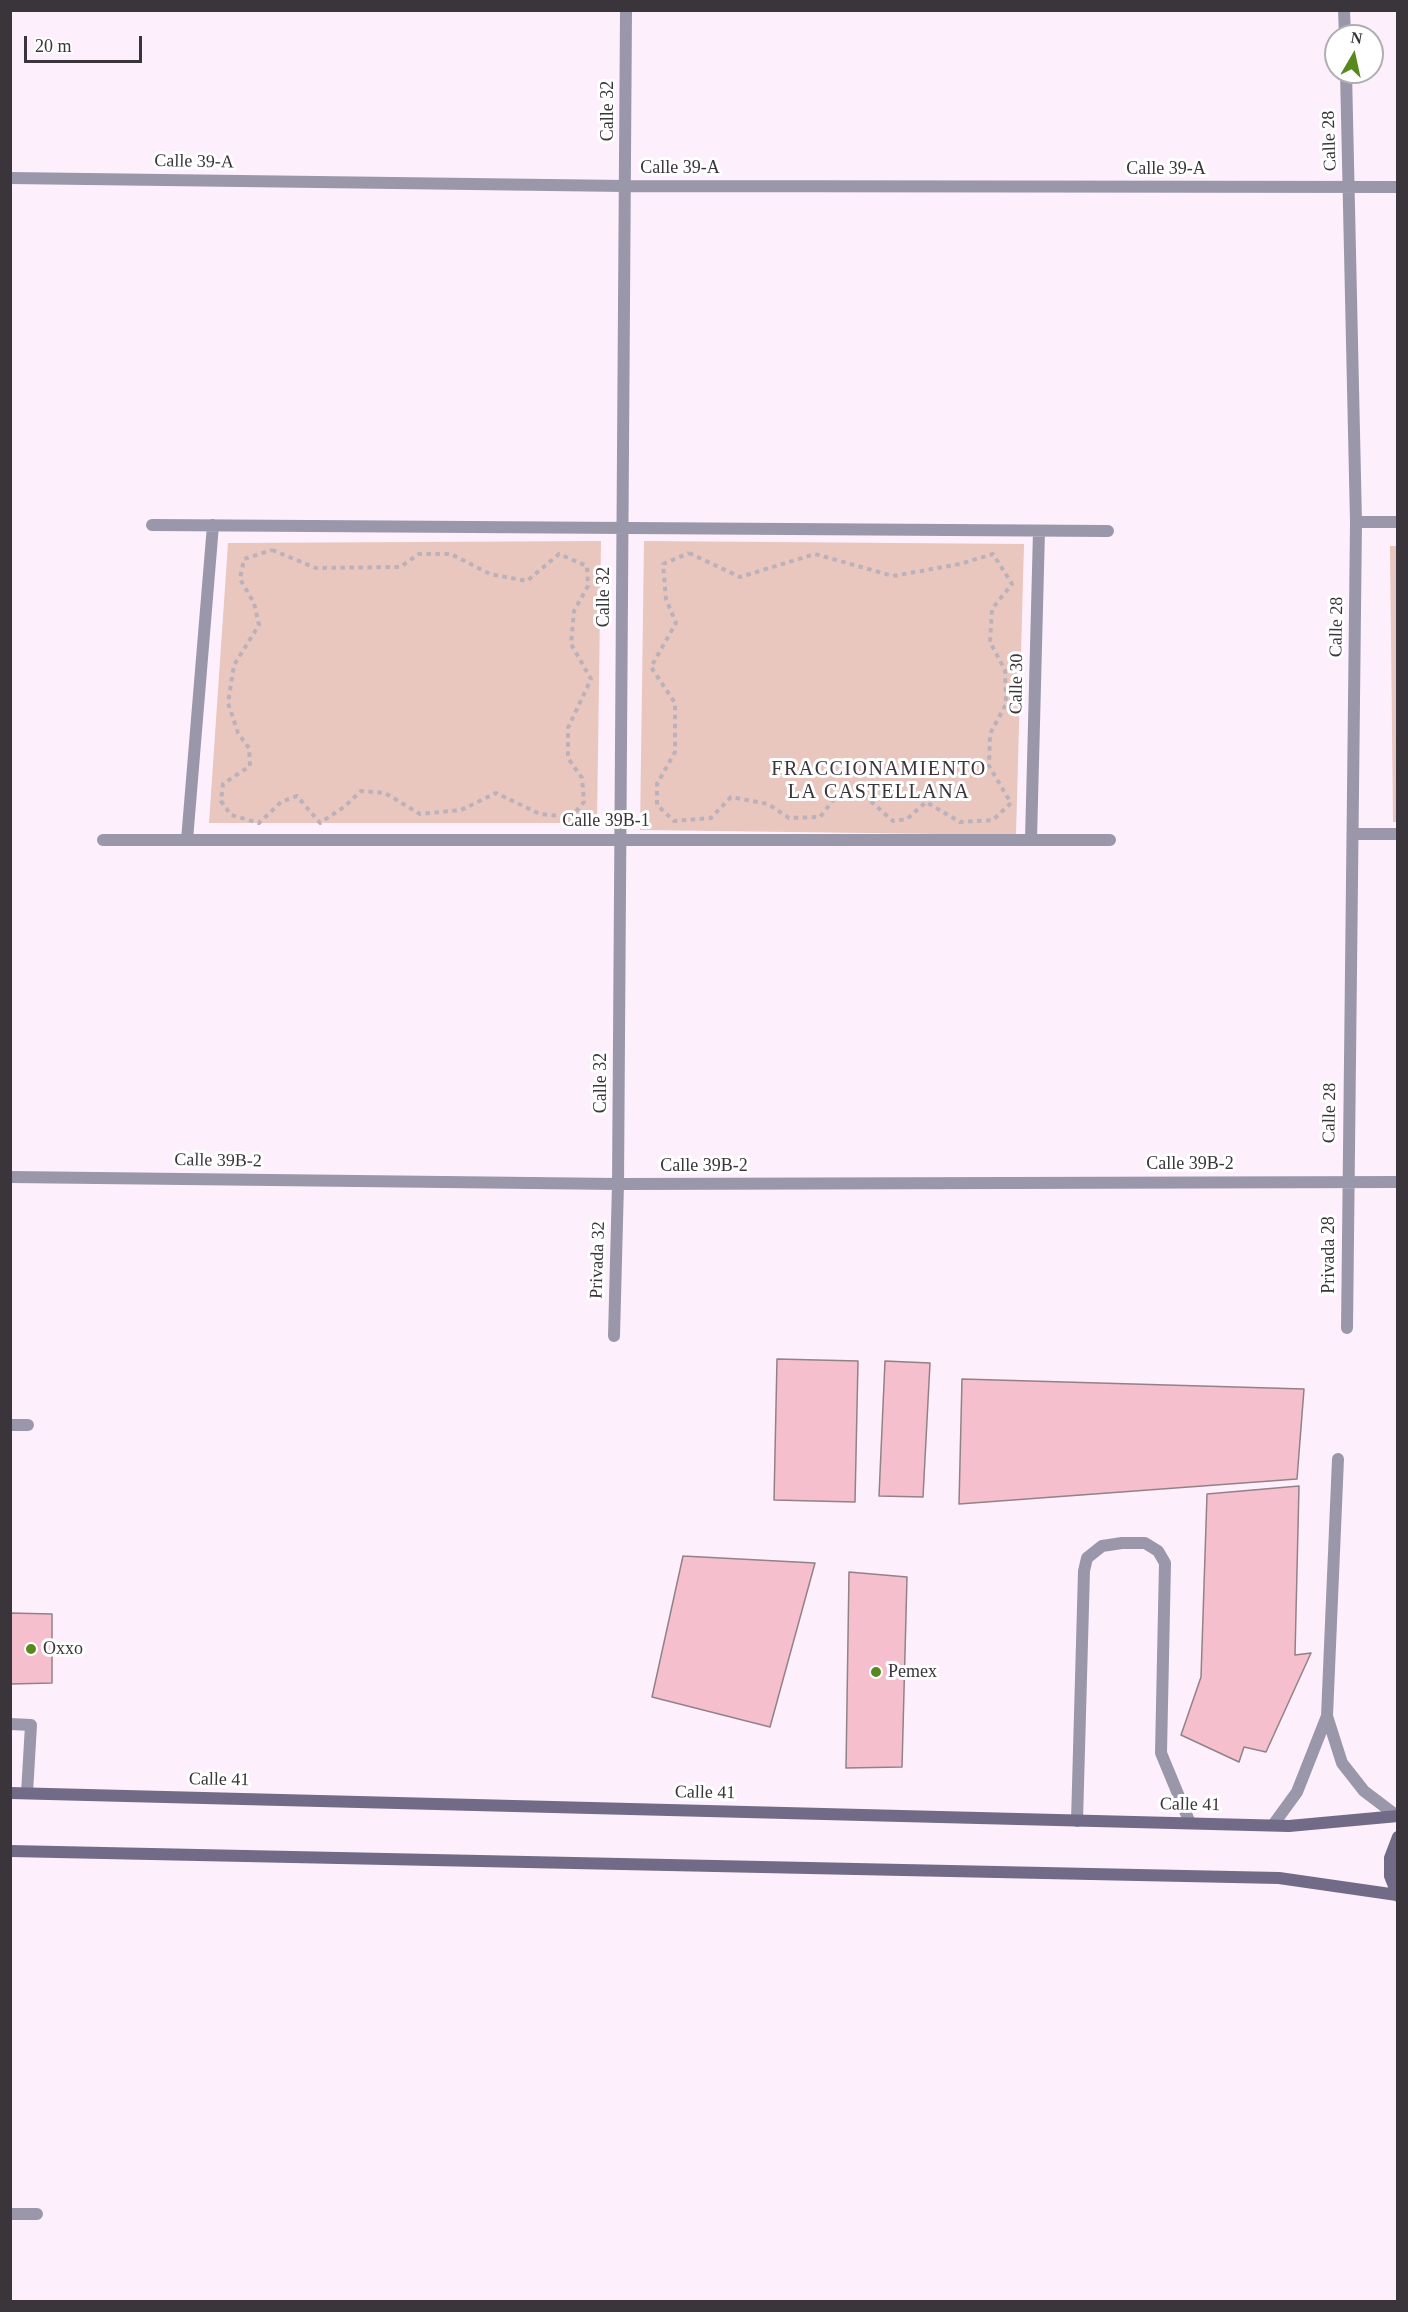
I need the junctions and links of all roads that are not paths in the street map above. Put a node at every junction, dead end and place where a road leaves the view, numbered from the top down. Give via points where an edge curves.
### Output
1 (626, 10) edge
2 (1346, 84) edge
3 (10, 178) edge
4 (625, 186) junction
5 (1349, 187) junction
6 (1398, 187) edge
7 (1356, 522) junction
8 (1398, 522) edge
9 (152, 525) dead end
10 (213, 525) junction
11 (623, 528) junction
12 (1039, 531) junction
13 (1108, 531) dead end
14 (1353, 834) junction
15 (1398, 834) edge
16 (621, 839) junction
17 (1031, 839) junction
18 (103, 840) dead end
19 (187, 840) junction
20 (1110, 840) dead end
21 (10, 1177) edge
22 (1347, 1182) junction
23 (1398, 1182) edge
24 (618, 1184) junction
25 (1347, 1328) dead end
26 (614, 1336) dead end
27 (10, 1425) edge
28 (28, 1425) dead end
29 (1338, 1459) dead end
30 (1327, 1716) junction
31 (10, 1724) edge
32 (10, 1793) edge
33 (27, 1793) junction
34 (1397, 1816) edge
35 (1077, 1821) junction
36 (1190, 1823) junction
37 (1273, 1825) junction
38 (1398, 1837) edge
39 (10, 1851) edge
40 (1397, 1895) edge
41 (10, 2214) edge
42 (37, 2214) dead end

1 - 4 street, Calle 32
2 - 5 street, Calle 28
3 - 4 street, Calle 39-A
4 - 5 street, Calle 39-A
4 - 11 street, Calle 32
5 - 6 street, Calle 39-A
5 - 7 street, Calle 28
7 - 8 street
7 - 14 street, Calle 28
9 - 10 street
10 - 11 street
10 - 19 street
11 - 12 street
11 - 16 street, Calle 32
12 - 13 street
12 - 17 street, Calle 30
14 - 15 street
14 - 22 street, Calle 28
16 - 17 street, Calle 39B-1
16 - 19 street, Calle 39B-1
16 - 24 street, Calle 32
17 - 20 street, Calle 39B-1
18 - 19 street, Calle 39B-1
21 - 24 street, Calle 39B-2
22 - 23 street, Calle 39B-2
22 - 24 street, Calle 39B-2
22 - 25 street, Privada 28
24 - 26 street, Privada 32
27 - 28 street
29 - 30 street
30 - 34 street via 1342,1763 1364,1791
30 - 37 street via 1297,1792
31 - 33 street via 31,1725
32 - 33 main road, Calle 41
33 - 35 main road, Calle 41
34 - 37 main road, Calle 41
35 - 36 main road, Calle 41
35 - 36 street via 1084,1571 1088,1558 1102,1546 1145,1542 1158,1551 1165,1563 1161,1753
36 - 37 main road, Calle 41
38 - 40 main road via 1390,1857 1390,1876
39 - 40 main road via 1279,1878
41 - 42 street

